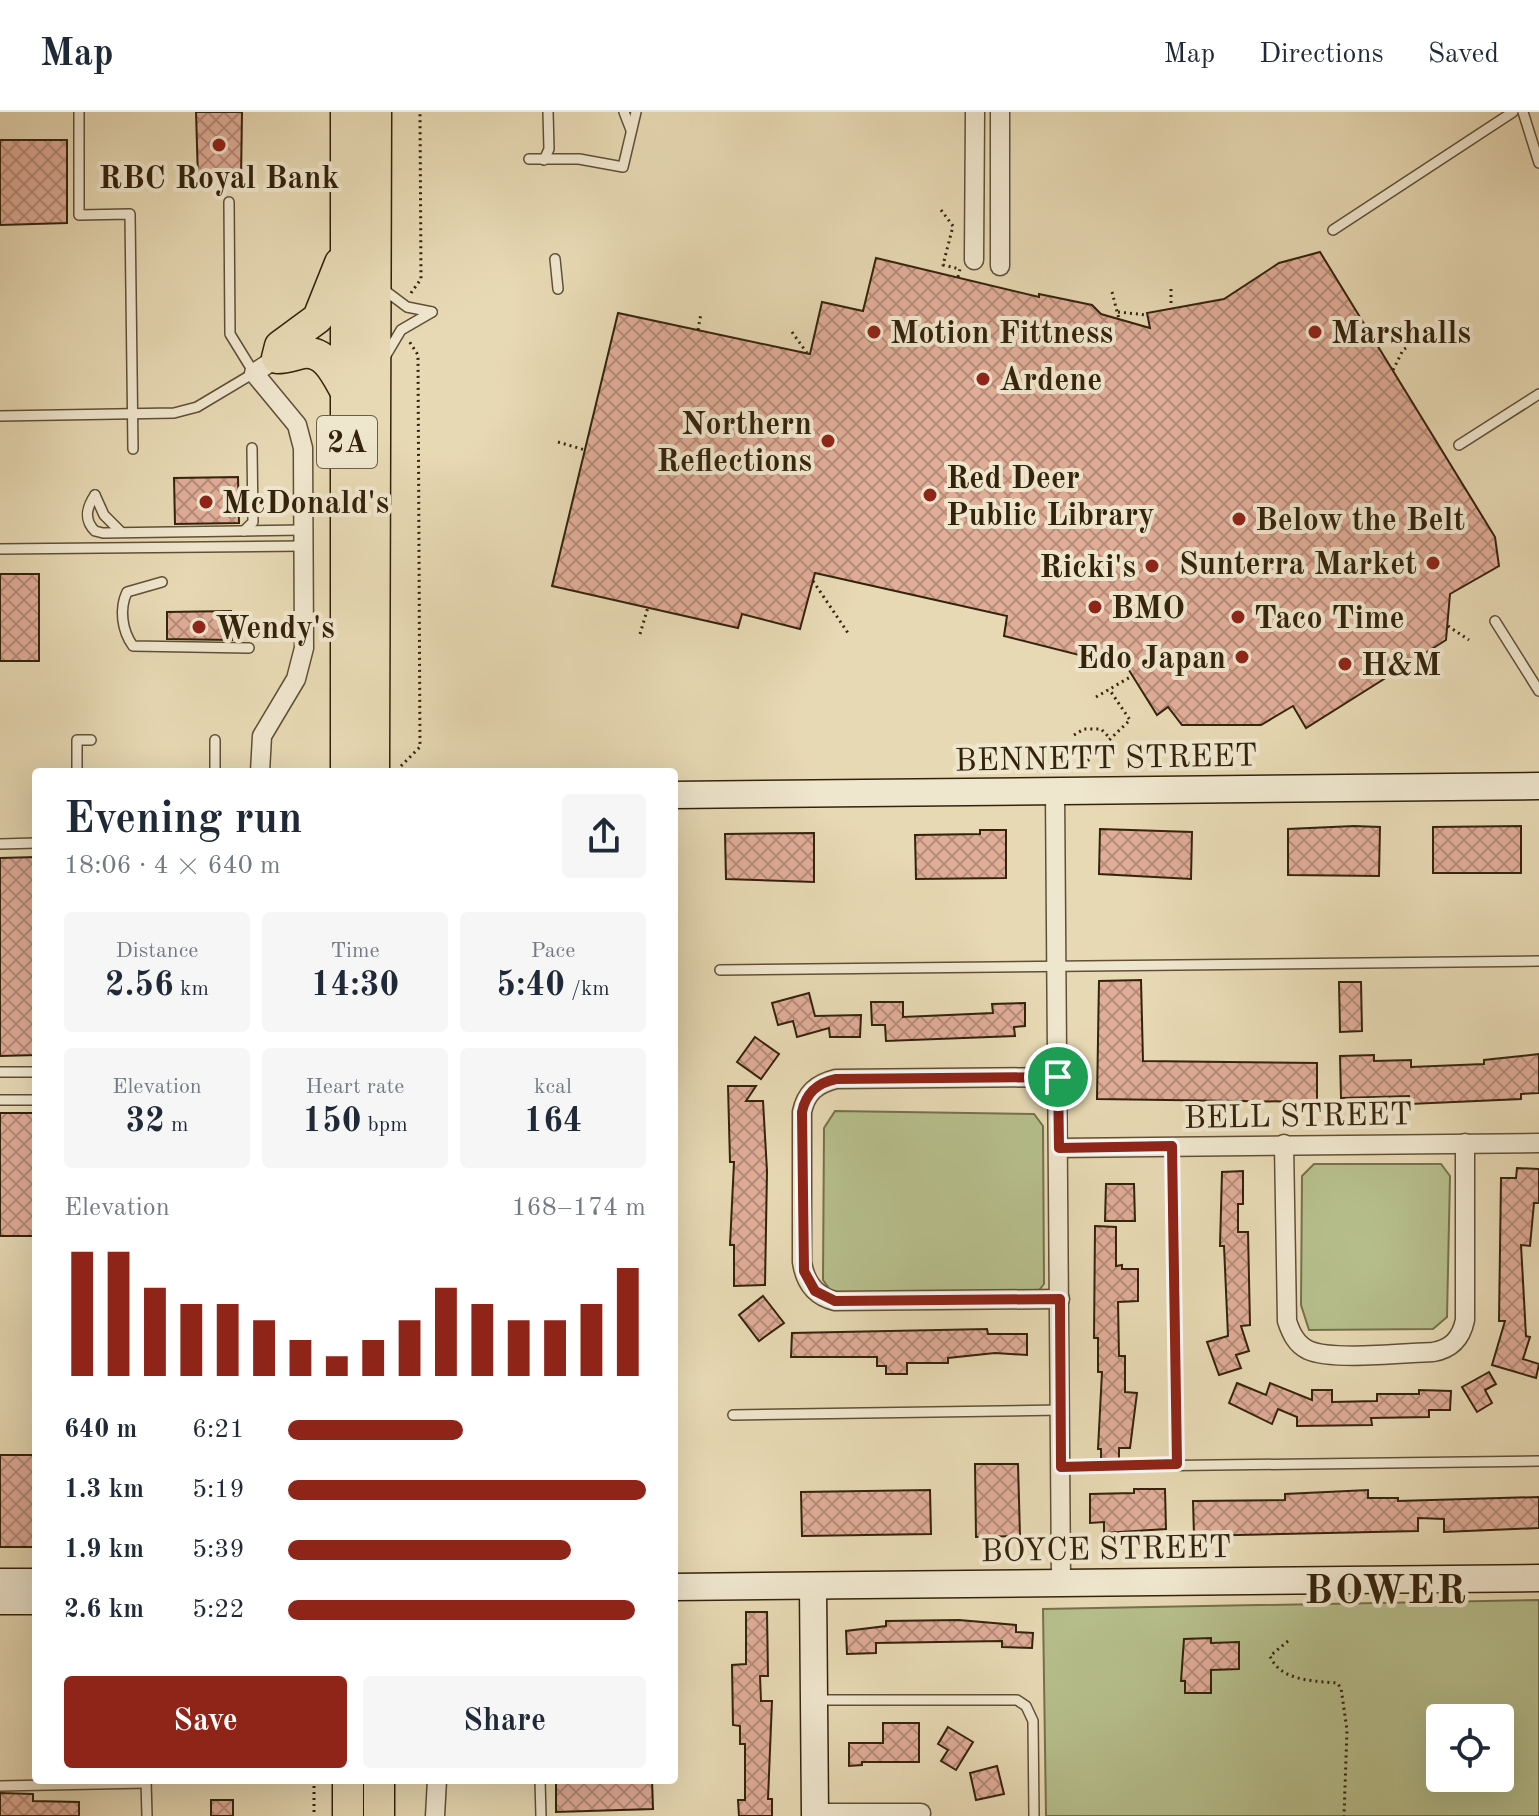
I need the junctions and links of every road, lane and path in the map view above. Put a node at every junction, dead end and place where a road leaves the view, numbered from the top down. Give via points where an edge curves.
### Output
1 (79, 112) edge
2 (346, 112) edge
3 (376, 112) edge
4 (420, 112) edge
5 (548, 112) edge
6 (624, 112) edge
7 (636, 112) edge
8 (975, 112) edge
9 (1000, 112) edge
10 (1513, 112) edge
11 (1523, 112) edge
12 (631, 130) junction
13 (529, 159) dead end
14 (544, 160) junction
15 (1539, 163) edge
16 (229, 202) dead end
17 (941, 210) dead end
18 (348, 222) junction
19 (1333, 230) dead end
20 (555, 259) dead end
21 (974, 260) dead end
22 (1000, 266) dead end
23 (958, 277) dead end
24 (377, 283) junction
25 (558, 289) dead end
26 (1171, 289) dead end
27 (1112, 292) dead end
28 (407, 307) junction
29 (1171, 307) dead end
30 (1118, 312) junction
31 (701, 313) dead end
32 (1147, 315) dead end
33 (1119, 319) dead end
34 (401, 330) junction
35 (698, 330) dead end
36 (792, 332) dead end
37 (1413, 343) dead end
38 (807, 353) dead end
39 (266, 365) junction
40 (377, 370) junction
41 (1393, 370) dead end
42 (347, 394) junction
43 (1539, 394) edge
44 (133, 415) junction
45 (0, 416) edge
46 (558, 442) dead end
47 (1459, 445) dead end
48 (252, 448) dead end
49 (133, 449) dead end
50 (585, 450) dead end
51 (244, 531) junction
52 (121, 532) junction
53 (304, 538) junction
54 (0, 549) edge
55 (813, 581) dead end
56 (162, 582) dead end
57 (648, 607) dead end
58 (1495, 621) dead end
59 (1448, 626) dead end
60 (848, 633) dead end
61 (640, 634) dead end
62 (1469, 640) dead end
63 (249, 648) dead end
64 (1132, 676) dead end
65 (1109, 689) junction
66 (1539, 691) edge
67 (1096, 697) dead end
68 (1074, 735) dead end
69 (1109, 737) junction
70 (91, 740) dead end
71 (215, 740) dead end
72 (77, 768) edge
73 (215, 768) edge
74 (260, 768) edge
75 (346, 768) edge
76 (387, 768) edge
77 (388, 768) edge
78 (1076, 772) dead end
79 (1539, 786) edge
80 (1055, 792) junction
81 (678, 795) edge
82 (32, 843) edge
83 (0, 844) edge
84 (1539, 961) edge
85 (1057, 967) junction
86 (720, 970) dead end
87 (0, 1072) edge
88 (32, 1072) edge
89 (1058, 1077) junction
90 (0, 1100) edge
91 (32, 1100) edge
92 (1465, 1143) junction
93 (1539, 1143) edge
94 (1284, 1144) junction
95 (1172, 1146) junction
96 (1059, 1148) junction
97 (1060, 1299) junction
98 (1061, 1410) junction
99 (733, 1415) dead end
100 (1539, 1461) edge
101 (1177, 1464) junction
102 (1061, 1467) junction
103 (1539, 1578) edge
104 (0, 1582) edge
105 (32, 1582) edge
106 (1061, 1582) junction
107 (813, 1586) junction
108 (678, 1587) edge
109 (0, 1601) edge
110 (32, 1601) edge
111 (1288, 1641) dead end
112 (813, 1700) junction
113 (73, 1784) edge
114 (146, 1784) edge
115 (314, 1784) edge
116 (348, 1784) edge
117 (379, 1784) edge
118 (437, 1784) edge
119 (540, 1784) edge
120 (0, 1786) edge
121 (921, 1813) dead end
122 (815, 1815) edge
123 (147, 1816) edge
124 (314, 1816) edge
125 (348, 1816) edge
126 (379, 1816) edge
127 (435, 1816) edge
128 (541, 1816) edge
129 (1034, 1816) edge
130 (1344, 1816) edge

1 - 44 lane via 79,215 130,214
2 - 18 main road, 2A
3 - 24 main road, 2A
4 - 28 path via 421,279
5 - 14 lane via 549,149
6 - 12 lane
7 - 12 lane
8 - 21 street
9 - 22 street
10 - 19 lane
11 - 15 lane
12 - 14 lane via 623,167 579,159
13 - 14 lane
16 - 39 lane via 230,334
17 - 23 path via 953,226 943,265 960,269
18 - 39 main road via 337,276 318,318 280,346
18 - 42 main road, 2A
20 - 25 lane
24 - 28 lane
24 - 40 main road, 2A
26 - 29 path
27 - 30 path
28 - 34 lane via 432,312
30 - 32 path
30 - 33 path
31 - 35 path
34 - 40 lane
34 - 77 path via 418,355 420,747
36 - 38 path
37 - 41 path
39 - 42 main road via 310,353 331,366
39 - 44 lane via 186,411
39 - 53 street via 301,437
40 - 76 main road, 2A
42 - 75 main road, 2A
43 - 47 lane
44 - 45 lane
44 - 49 lane
46 - 50 path
48 - 51 lane via 253,522
51 - 52 lane
51 - 53 lane
52 - 52 lane via 90,526 87,507 95,495 104,515
53 - 54 lane
53 - 74 street via 304,648 296,679 262,736
55 - 60 path
56 - 63 lane via 127,592 124,635 133,646
57 - 61 path
58 - 66 lane
59 - 62 path
64 - 65 path
65 - 67 path
65 - 69 path via 1130,720
68 - 69 path via 1101,729
69 - 78 path
70 - 72 lane via 77,740
71 - 73 lane
79 - 80 street, BENNETT STREET
80 - 81 street, BENNETT STREET
80 - 85 street
82 - 83 lane
84 - 85 lane
85 - 86 lane
85 - 89 street
87 - 88 lane
89 - 96 street
89 - 97 street via 836,1079 818,1085 802,1112 802,1262 810,1285 835,1301
90 - 91 lane
92 - 93 street, BELL STREET
92 - 94 street, BELL STREET
92 - 94 street via 1465,1320 1457,1340 1433,1352 1328,1354 1297,1343 1287,1321
94 - 95 street, BELL STREET
95 - 96 street, BELL STREET
95 - 101 lane
96 - 97 street
97 - 98 street
98 - 99 lane
98 - 102 street
100 - 101 lane
101 - 102 lane
102 - 106 street
103 - 106 street, BOYCE STREET
104 - 105 street
106 - 107 street, BOYCE STREET
107 - 108 street, BOYCE STREET
107 - 112 street
109 - 110 street
111 - 130 path via 1270,1656 1278,1669 1341,1688 1347,1730
112 - 122 street
112 - 129 lane via 1017,1700 1033,1721
113 - 120 lane
114 - 123 lane
115 - 124 path
116 - 125 main road
117 - 126 main road
118 - 127 street
119 - 128 lane
121 - 122 street

